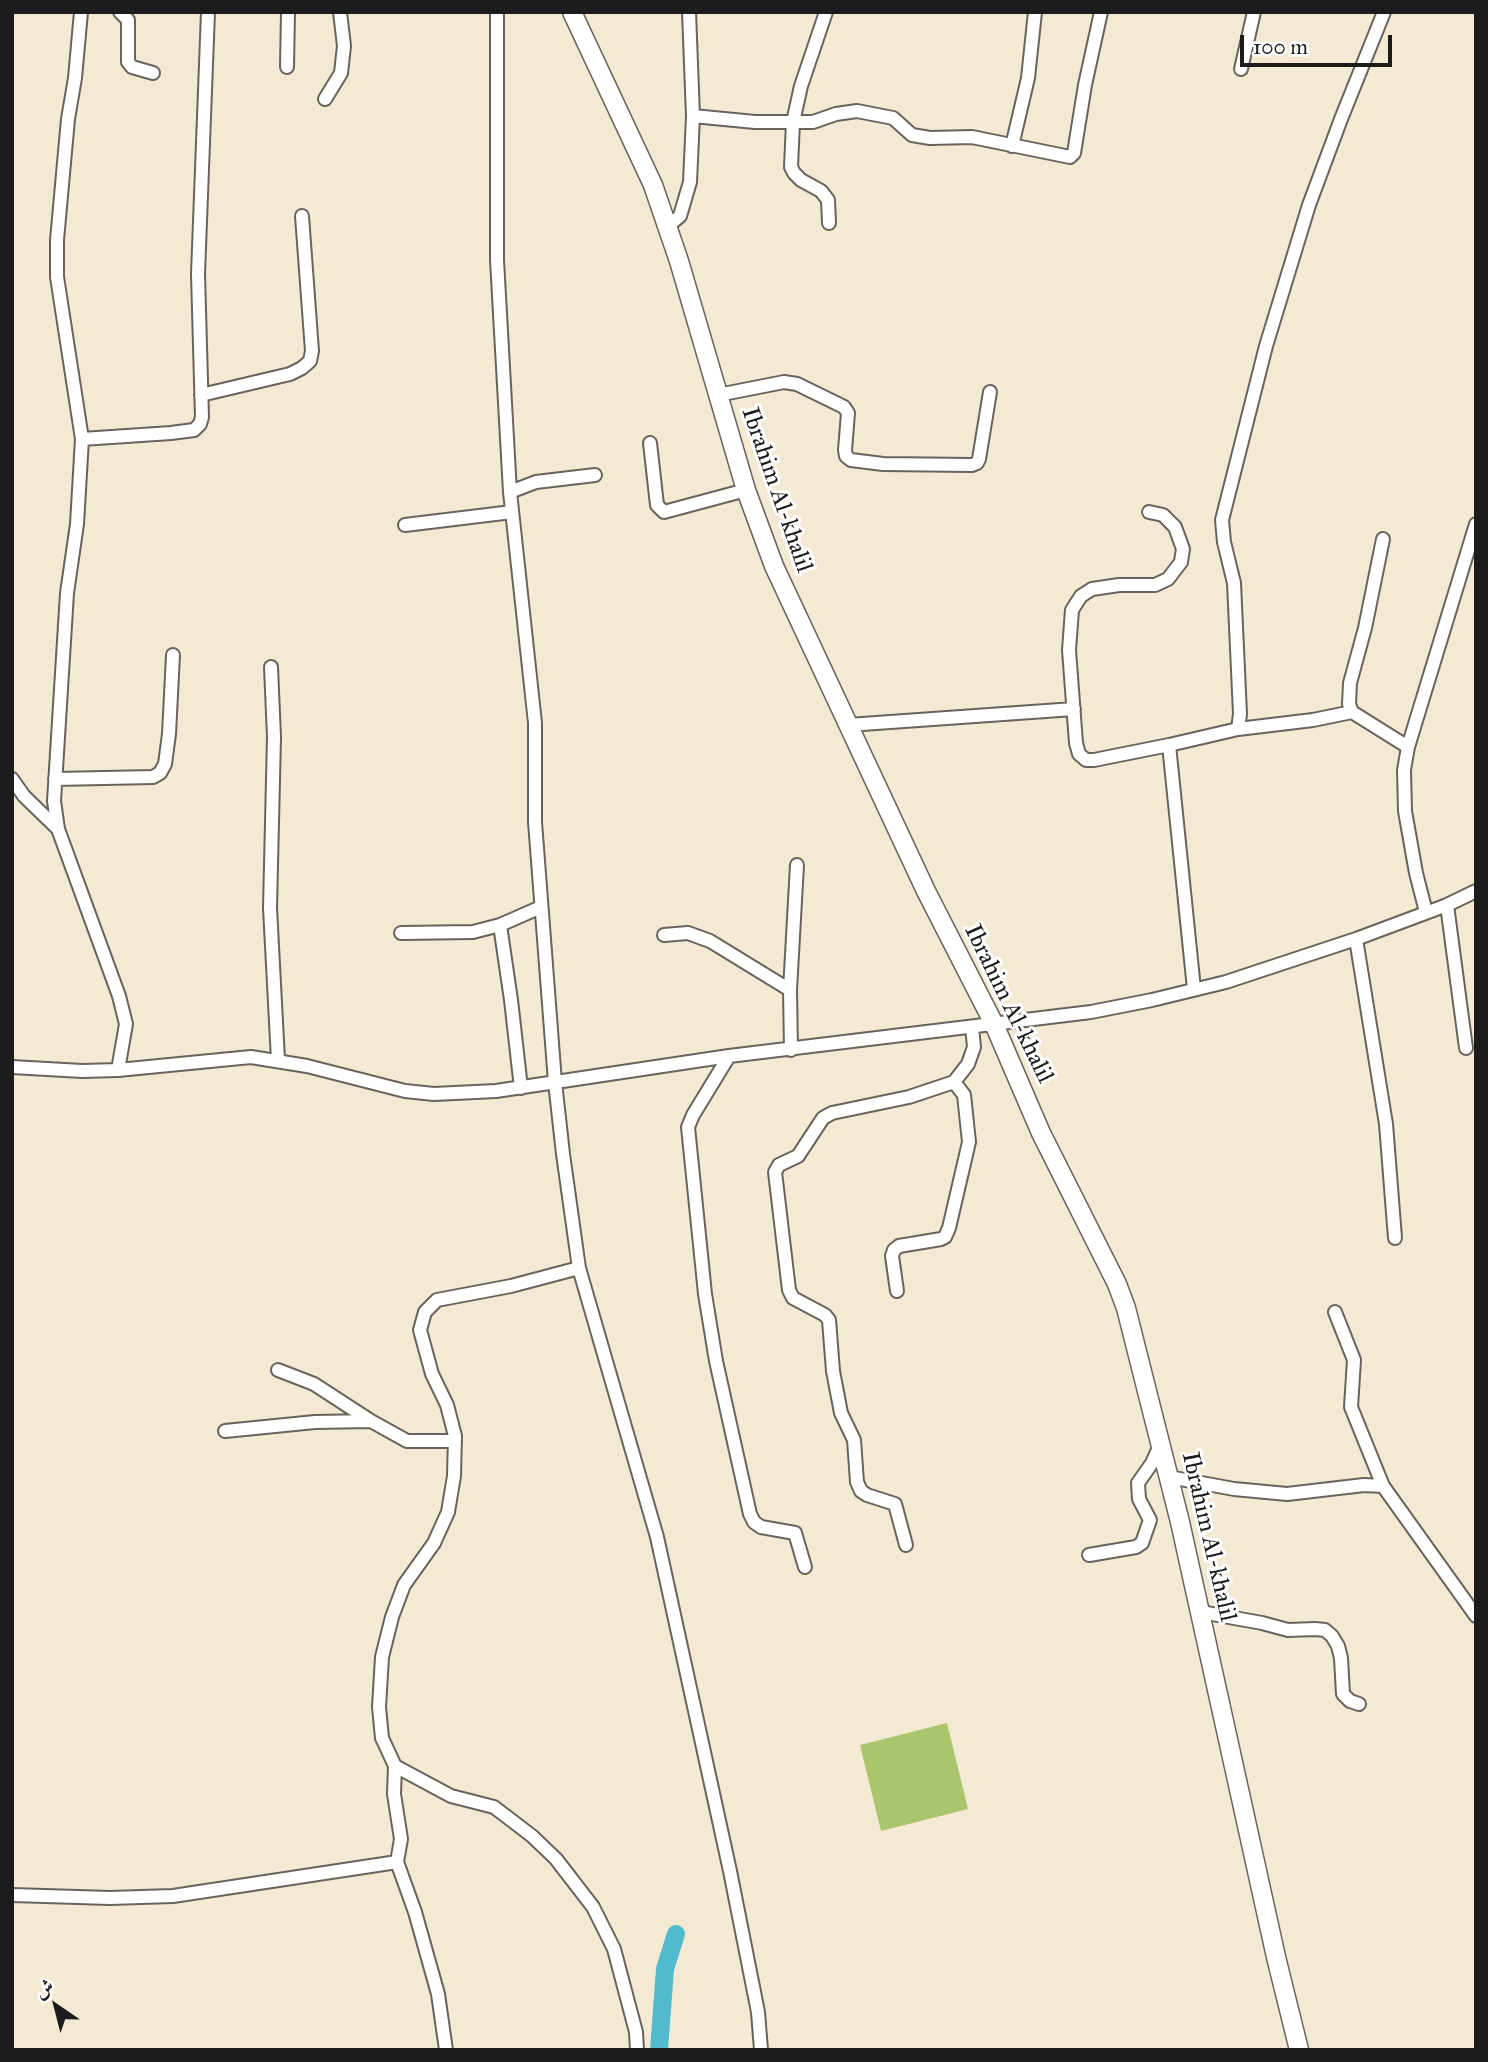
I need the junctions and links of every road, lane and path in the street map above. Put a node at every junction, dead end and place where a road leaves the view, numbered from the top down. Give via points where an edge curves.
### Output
1 (81, 12) edge
2 (120, 12) edge
3 (208, 12) edge
4 (288, 12) edge
5 (340, 12) edge
6 (497, 12) edge
7 (572, 12) edge
8 (689, 12) edge
9 (826, 12) edge
10 (1035, 12) edge
11 (1101, 12) edge
12 (1254, 12) edge
13 (1384, 12) edge
14 (287, 67) dead end
15 (1241, 69) dead end
16 (153, 73) dead end
17 (325, 99) dead end
18 (693, 116) junction
19 (793, 122) junction
20 (1012, 146) junction
21 (302, 216) dead end
22 (829, 223) dead end
23 (668, 226) junction
24 (990, 392) dead end
25 (201, 395) junction
26 (718, 396) junction
27 (82, 439) junction
28 (650, 443) dead end
29 (595, 475) dead end
30 (746, 490) junction
31 (510, 492) junction
32 (512, 512) junction
33 (1149, 512) dead end
34 (1476, 524) edge
35 (405, 525) dead end
36 (1383, 539) dead end
37 (173, 656) dead end
38 (271, 667) dead end
39 (1074, 709) junction
40 (1352, 712) junction
41 (848, 725) junction
42 (1238, 730) junction
43 (1168, 745) junction
44 (1408, 747) junction
45 (12, 779) edge
46 (55, 779) junction
47 (58, 829) junction
48 (797, 864) dead end
49 (1476, 891) edge
50 (1447, 905) junction
51 (541, 907) junction
52 (1426, 912) junction
53 (500, 925) junction
54 (401, 933) dead end
55 (663, 935) dead end
56 (1356, 939) junction
57 (1194, 989) junction
58 (790, 990) junction
59 (994, 1024) junction
60 (972, 1027) junction
61 (1466, 1048) dead end
62 (791, 1049) junction
63 (729, 1056) junction
64 (278, 1060) junction
65 (12, 1067) edge
66 (118, 1070) junction
67 (555, 1082) junction
68 (954, 1082) junction
69 (521, 1087) junction
70 (1395, 1238) dead end
71 (579, 1268) junction
72 (897, 1291) dead end
73 (1335, 1312) dead end
74 (278, 1370) dead end
75 (371, 1421) junction
76 (225, 1431) dead end
77 (455, 1441) junction
78 (1161, 1443) junction
79 (1169, 1476) junction
80 (1383, 1486) junction
81 (906, 1545) dead end
82 (1089, 1555) dead end
83 (805, 1567) dead end
84 (1201, 1612) junction
85 (1476, 1616) edge
86 (1359, 1704) dead end
87 (395, 1766) junction
88 (397, 1862) junction
89 (12, 1895) edge
90 (446, 2050) edge
91 (637, 2050) edge
92 (761, 2050) edge
93 (1299, 2050) edge

1 - 27 street via 57,277
2 - 16 street via 128,20 128,62
3 - 25 street via 198,274
4 - 14 street
5 - 17 street via 341,73
6 - 31 street via 497,260
7 - 23 street, Ibrahim Al-khalil
8 - 18 street
9 - 19 street
10 - 20 street via 1028,78
11 - 20 street via 1074,153 1067,158
12 - 15 street
13 - 42 street via 1309,205 1266,346 1222,520 1234,583
18 - 19 street
18 - 23 street via 690,183 680,216
19 - 20 street via 857,111 893,118 912,135 972,137
19 - 22 street via 791,167 828,200
21 - 25 street via 310,361 290,374
23 - 26 street, Ibrahim Al-khalil
24 - 26 street via 979,459 972,465 851,460 845,450 848,413 844,407 797,384 784,382
25 - 27 street via 202,417 194,430
26 - 30 street, Ibrahim Al-khalil
27 - 46 street
28 - 30 street via 657,505 664,512
29 - 31 street via 536,482
30 - 41 street, Ibrahim Al-khalil via 774,566
31 - 32 street
32 - 35 street
32 - 51 street via 535,723
33 - 39 street via 1163,515 1175,527 1183,549 1181,562 1168,579 1155,585 1092,589 1081,596 1070,619
34 - 44 street
36 - 40 street via 1350,683
37 - 46 street via 169,734 160,773 153,777
38 - 64 street via 270,908
39 - 41 street
39 - 43 street via 1076,743 1086,760
40 - 42 street
40 - 44 street
41 - 59 street, Ibrahim Al-khalil
42 - 43 street
43 - 57 street
44 - 52 street via 1405,811
45 - 47 street
46 - 47 street
47 - 66 street via 127,1024
48 - 58 street
49 - 50 street
50 - 52 street
50 - 61 street
51 - 53 street
51 - 67 street
52 - 56 street
53 - 54 street via 473,932
53 - 69 street
55 - 58 street via 688,933 710,941
56 - 57 street
56 - 70 street via 1386,1124
57 - 59 street via 1091,1012
58 - 62 street
59 - 60 street
59 - 78 street, Ibrahim Al-khalil via 1041,1133 1117,1284
60 - 62 street
60 - 68 street via 971,1055
62 - 63 street
63 - 67 street
63 - 83 street via 688,1127 705,1294 751,1514 761,1527 794,1533
64 - 66 street via 251,1057
64 - 69 street via 405,1091 434,1094
65 - 66 street
67 - 69 street
67 - 71 street
68 - 72 street via 964,1095 969,1142 949,1228 941,1240 894,1250
68 - 81 street via 832,1113 823,1118 798,1156 775,1172 789,1290 793,1298 829,1320 832,1371 841,1413 854,1440 857,1482 867,1495 895,1504
71 - 77 street via 437,1300 425,1312 420,1331
71 - 92 street via 657,1537 730,1871 758,2012
73 - 80 street via 1354,1360 1354,1417
74 - 75 street via 314,1384
75 - 76 street
75 - 77 street via 407,1441
77 - 87 street via 448,1512 435,1542 404,1585 382,1657 382,1738
78 - 79 street, Ibrahim Al-khalil
78 - 82 street via 1138,1483 1139,1499 1150,1520 1142,1543
79 - 80 street via 1287,1494
79 - 84 street, Ibrahim Al-khalil
80 - 85 street
84 - 86 street via 1288,1630 1325,1630 1338,1646 1343,1694
84 - 93 street, Ibrahim Al-khalil
87 - 88 street via 401,1839
87 - 91 street via 451,1796 494,1807 556,1859 593,1907 614,1949
88 - 89 street via 173,1896
88 - 90 street via 438,1994

